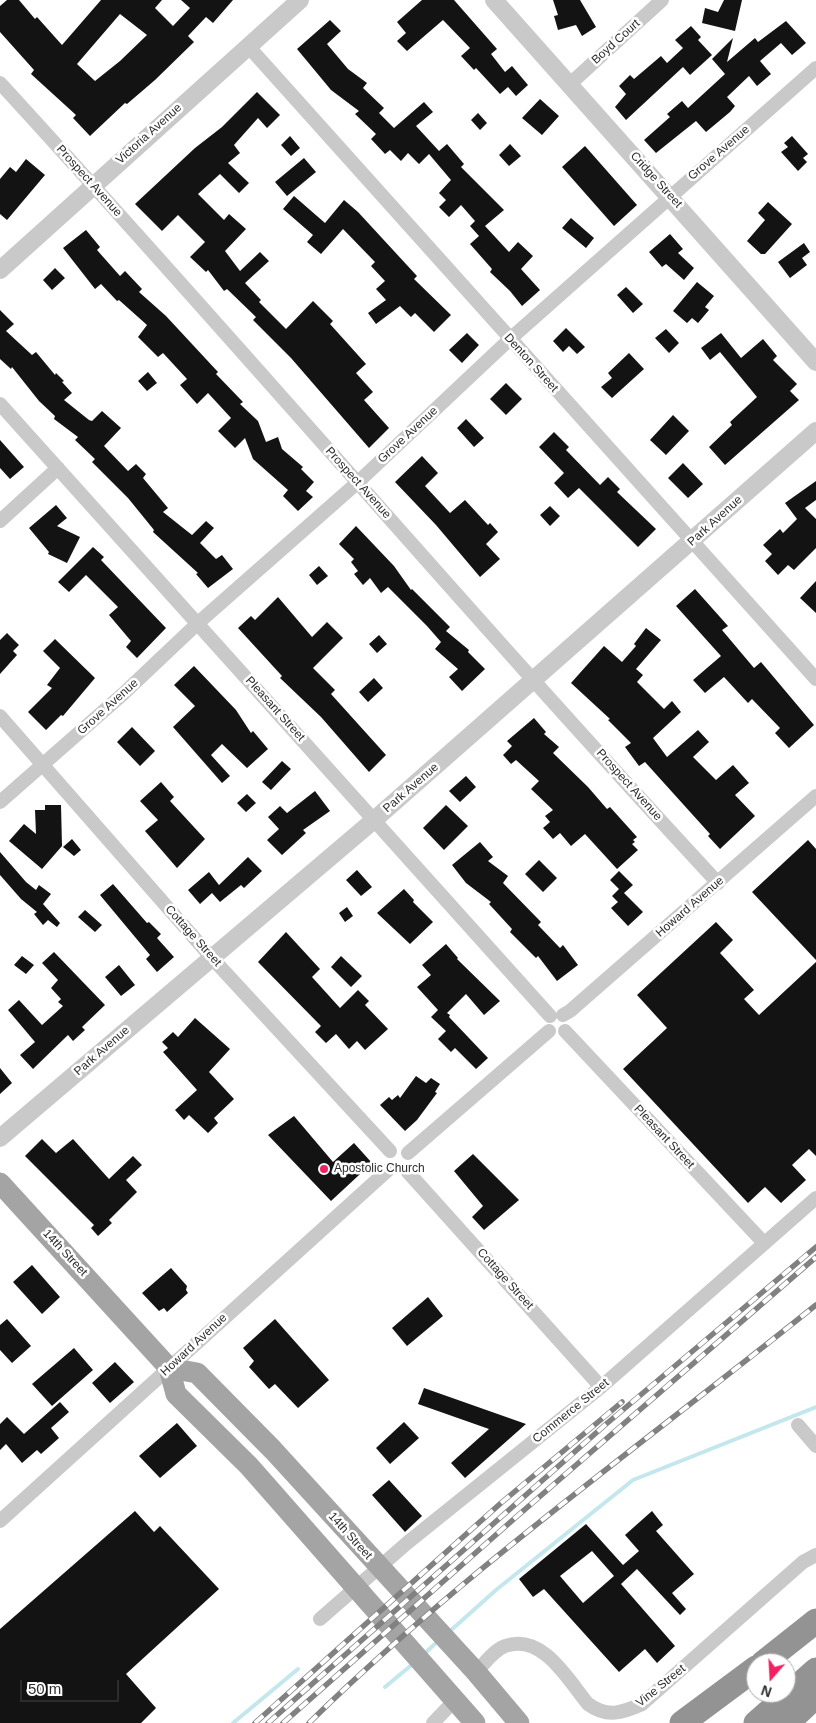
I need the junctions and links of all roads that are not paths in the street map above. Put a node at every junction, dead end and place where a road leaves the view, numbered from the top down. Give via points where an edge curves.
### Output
1 (300, 0) edge
2 (494, 0) edge
3 (662, 0) edge
4 (248, 46) junction
5 (816, 68) edge
6 (0, 83) edge
7 (570, 84) junction
8 (93, 184) junction
9 (670, 196) junction
10 (0, 270) edge
11 (510, 339) junction
12 (816, 362) edge
13 (0, 404) edge
14 (816, 432) edge
15 (58, 468) junction
16 (357, 483) junction
17 (0, 521) edge
18 (692, 542) junction
19 (198, 623) junction
20 (816, 679) edge
21 (534, 681) junction
22 (0, 716) edge
23 (43, 764) junction
24 (816, 796) edge
25 (0, 802) edge
26 (374, 820) junction
27 (718, 883) junction
28 (212, 957) junction
29 (556, 1015) junction
30 (549, 1031) junction
31 (565, 1031) junction
32 (0, 1138) edge
33 (390, 1151) junction
34 (408, 1153) junction
35 (388, 1170) junction
36 (407, 1171) junction
37 (0, 1183) edge
38 (816, 1198) edge
39 (764, 1243) junction
40 (170, 1368) junction
41 (602, 1387) junction
42 (798, 1425) dead end
43 (816, 1446) edge
44 (0, 1521) edge
45 (816, 1555) edge
46 (320, 1619) dead end
47 (816, 1621) edge
48 (776, 1653) edge
49 (816, 1670) edge
50 (476, 1672) junction
51 (746, 1675) edge
52 (816, 1696) edge
53 (454, 1701) junction
54 (433, 1723) edge
55 (475, 1723) edge
56 (519, 1723) edge
57 (682, 1723) edge
58 (756, 1723) edge
59 (787, 1723) edge

1 - 4 street, Victoria Avenue
2 - 7 street, Cridge Street
3 - 7 street, Boyd Court
4 - 8 street, Victoria Avenue
4 - 11 street, Denton Street
5 - 9 street, Grove Avenue
6 - 8 street, Prospect Avenue
7 - 9 street, Cridge Street
8 - 10 street, Victoria Avenue
8 - 16 street, Prospect Avenue
9 - 11 street, Grove Avenue
9 - 12 street, Cridge Street
11 - 16 street, Grove Avenue
11 - 18 street, Denton Street
13 - 15 street, Pleasant Street
14 - 18 street, Park Avenue
15 - 17 street
15 - 19 street, Pleasant Street
16 - 19 street, Grove Avenue
16 - 21 street, Prospect Avenue
18 - 20 street, Denton Street
18 - 21 street, Park Avenue
19 - 23 street, Grove Avenue via 124,694
19 - 26 street, Pleasant Street
21 - 26 street, Park Avenue
21 - 27 street, Prospect Avenue
22 - 23 street, Cottage Street
23 - 25 street, Grove Avenue
23 - 28 street, Cottage Street
24 - 27 street, Howard Avenue
26 - 28 street, Park Avenue
26 - 29 street, Pleasant Street
27 - 29 street, Howard Avenue via 570,1011
28 - 32 street, Park Avenue
28 - 33 street, Cottage Street
29 - 30 street via 546,1025
29 - 31 street via 568,1024
30 - 31 street via 559,1035
30 - 34 street
31 - 39 street, Pleasant Street
33 - 34 street via 398,1149
33 - 35 street via 386,1158
34 - 36 street via 411,1163
35 - 36 street via 395,1174
35 - 40 street, Howard Avenue
36 - 41 street, Cottage Street
37 - 40 main road, 14th Street
38 - 39 street, Commerce Street
39 - 41 street, Commerce Street
40 - 44 street, Howard Avenue
40 - 50 main road, 14th Street via 197,1373 280,1458
40 - 53 main road, 14th Street via 176,1394 248,1466
41 - 46 street, Commerce Street via 407,1543
42 - 43 street
45 - 50 street, Vine Street via 642,1704 624,1713 596,1710 543,1651 526,1643 504,1646
47 - 48 highway
49 - 58 highway
50 - 56 main road, 14th Street
51 - 57 highway
52 - 59 highway
53 - 54 street
53 - 55 main road, 14th Street

